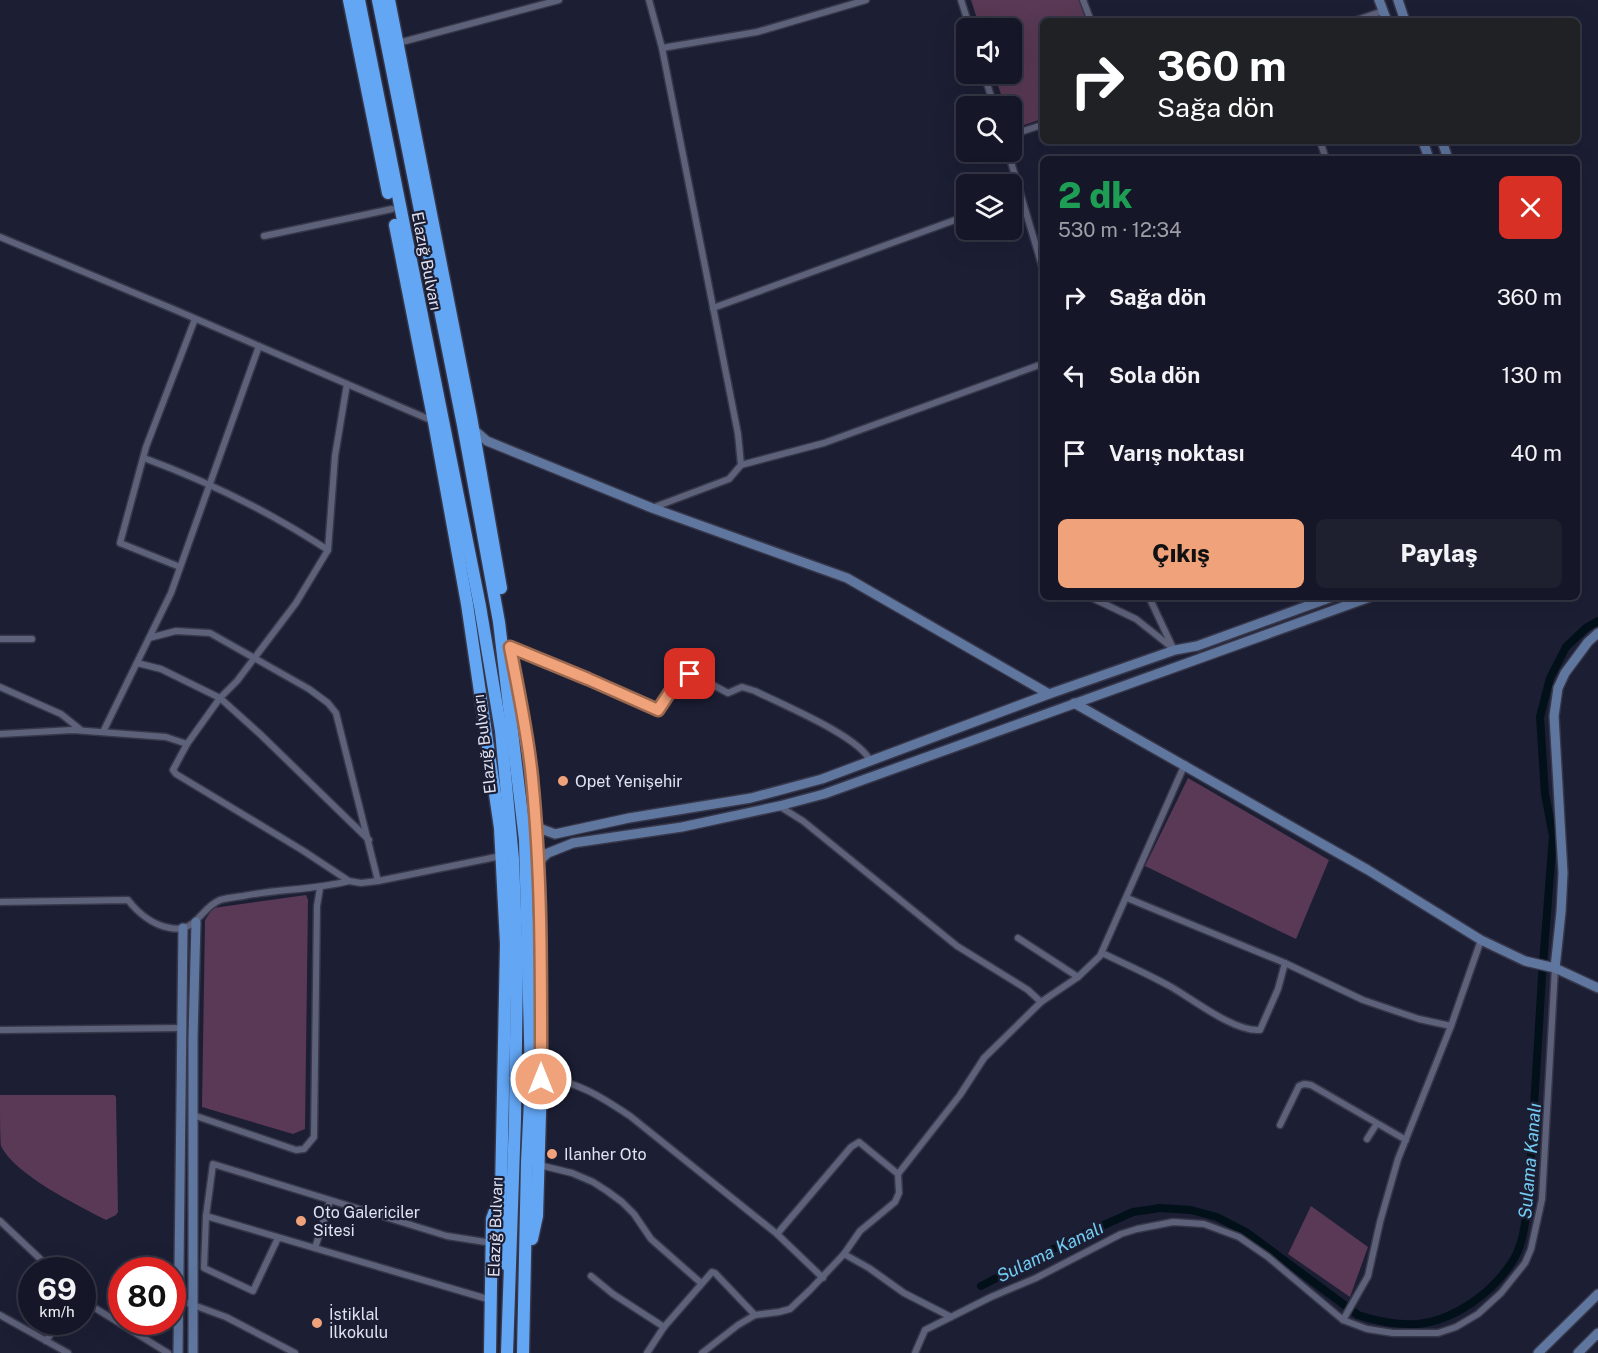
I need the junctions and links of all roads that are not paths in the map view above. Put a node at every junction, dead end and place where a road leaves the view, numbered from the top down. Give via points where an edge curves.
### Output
1 (349, 0) edge
2 (359, 0) edge
3 (378, 0) edge
4 (389, 0) edge
5 (559, 0) edge
6 (649, 0) edge
7 (866, 0) edge
8 (961, 0) edge
9 (1083, 0) edge
10 (1379, 0) edge
11 (1398, 0) edge
12 (1383, 11) junction
13 (967, 18) edge
14 (1090, 18) edge
15 (1363, 18) edge
16 (1386, 18) edge
17 (1404, 18) edge
18 (398, 43) junction
19 (662, 48) junction
20 (1040, 126) edge
21 (1022, 131) edge
22 (1022, 199) edge
23 (392, 209) junction
24 (956, 220) edge
25 (264, 236) dead end
26 (0, 237) edge
27 (1040, 259) edge
28 (713, 308) junction
29 (195, 319) junction
30 (259, 346) junction
31 (1040, 365) edge
32 (346, 384) junction
33 (434, 422) junction
34 (474, 430) junction
35 (487, 441) junction
36 (477, 451) junction
37 (144, 458) junction
38 (741, 465) junction
39 (210, 484) junction
40 (652, 508) junction
41 (328, 550) junction
42 (180, 567) junction
43 (1096, 600) edge
44 (1150, 600) edge
45 (1324, 600) edge
46 (1362, 600) edge
47 (1598, 633) edge
48 (149, 638) junction
49 (0, 639) edge
50 (32, 639) dead end
51 (510, 647) junction
52 (1174, 650) junction
53 (254, 658) junction
54 (137, 663) junction
55 (0, 687) edge
56 (1049, 694) junction
57 (220, 698) junction
58 (1074, 703) junction
59 (82, 731) junction
60 (103, 732) junction
61 (0, 734) edge
62 (187, 744) junction
63 (870, 761) junction
64 (1185, 764) junction
65 (779, 806) junction
66 (536, 827) junction
67 (369, 840) junction
68 (501, 856) junction
69 (538, 862) junction
70 (349, 881) junction
71 (378, 881) junction
72 (320, 888) junction
73 (1127, 898) junction
74 (0, 902) edge
75 (196, 922) junction
76 (183, 928) junction
77 (1018, 938) dead end
78 (1480, 940) junction
79 (1102, 952) junction
80 (1285, 963) junction
81 (1552, 967) junction
82 (1078, 977) junction
83 (1598, 988) edge
84 (1041, 1002) junction
85 (1451, 1026) junction
86 (182, 1028) junction
87 (0, 1030) edge
88 (541, 1079) junction
89 (193, 1115) junction
90 (1280, 1125) dead end
91 (1376, 1125) junction
92 (1367, 1139) dead end
93 (1406, 1140) junction
94 (539, 1165) junction
95 (898, 1174) junction
96 (501, 1193) junction
97 (330, 1201) junction
98 (207, 1216) junction
99 (1, 1225) edge
100 (777, 1234) junction
101 (278, 1239) junction
102 (492, 1243) junction
103 (315, 1248) junction
104 (844, 1254) junction
105 (37, 1257) edge
106 (178, 1257) edge
107 (526, 1272) junction
108 (591, 1276) dead end
109 (510, 1278) junction
110 (823, 1278) junction
111 (701, 1283) junction
112 (1598, 1294) edge
113 (492, 1300) junction
114 (186, 1302) edge
115 (194, 1305) junction
116 (96, 1309) edge
117 (0, 1315) edge
118 (756, 1315) junction
119 (951, 1317) junction
120 (1345, 1317) junction
121 (664, 1326) junction
122 (1598, 1333) edge
123 (50, 1335) edge
124 (178, 1335) edge
125 (46, 1341) junction
126 (66, 1353) edge
127 (168, 1353) edge
128 (178, 1353) edge
129 (193, 1353) edge
130 (296, 1353) edge
131 (490, 1353) edge
132 (507, 1353) edge
133 (523, 1353) edge
134 (647, 1353) edge
135 (702, 1353) edge
136 (915, 1353) edge
137 (1538, 1353) edge
138 (1578, 1353) edge

1 - 23 highway
2 - 109 highway, Elazığ Bulvarı via 480,606 501,731 518,963
3 - 107 highway, Elazığ Bulvarı via 499,622 525,840 531,1079
4 - 18 highway
5 - 18 street
6 - 19 street
7 - 19 street via 757,32
8 - 13 street
9 - 14 street
10 - 12 street
11 - 17 street
12 - 15 street
12 - 16 street
18 - 34 highway
19 - 28 street
20 - 21 street
22 - 27 street
23 - 25 street
23 - 33 highway
24 - 28 street
26 - 29 street
28 - 38 street
29 - 30 street
29 - 37 street
30 - 32 street
30 - 39 street
31 - 38 street via 824,443
32 - 33 street
32 - 41 street via 336,446
33 - 68 highway via 469,616
34 - 35 street
34 - 36 highway
35 - 36 street
35 - 40 street
36 - 51 highway
37 - 39 street
37 - 42 street via 120,543
38 - 40 street via 729,479
39 - 41 street via 281,520
39 - 42 street
40 - 56 street via 847,578
41 - 53 street via 296,603
42 - 48 street
43 - 52 street via 1136,619
44 - 52 street
45 - 52 street via 1197,646
46 - 58 street
47 - 81 street via 1565,673 1558,688 1554,716 1563,873
48 - 53 street via 176,631 210,633
48 - 54 street
49 - 50 street
51 - 63 street via 658,710 685,673 728,693 742,687 755,691 843,735 862,749
51 - 66 highway via 532,775
52 - 56 street
53 - 57 street
53 - 67 street via 309,689 336,713
54 - 57 street via 161,669
54 - 60 street
55 - 59 street via 61,714
56 - 63 street
57 - 62 street
57 - 67 street
58 - 64 street
58 - 65 street via 824,794
59 - 60 street
59 - 61 street
60 - 62 street via 166,737
62 - 70 street via 173,767 176,774
63 - 66 street via 751,798 555,834
64 - 73 street
64 - 78 street
65 - 69 street via 682,827 573,843 548,852
65 - 84 street via 803,821 957,946
66 - 69 highway
67 - 71 street
68 - 71 street
68 - 96 highway via 506,944
69 - 88 highway
70 - 71 street
70 - 72 street
72 - 75 street via 256,893 220,901
72 - 89 street via 314,1137 304,1149 296,1150
73 - 79 street
73 - 80 street
74 - 76 street via 128,900 151,921
75 - 76 street
75 - 89 street
76 - 86 street
77 - 82 street
78 - 81 street via 1525,961
78 - 85 street
79 - 80 street via 1225,1020 1254,1030 1260,1030
79 - 82 street
80 - 85 street via 1363,1000
81 - 83 street
81 - 120 street via 1542,1199 1525,1263 1487,1306 1456,1327 1438,1333 1367,1329
82 - 84 street
84 - 95 street via 984,1058
85 - 93 street
86 - 87 street
86 - 106 street
88 - 94 highway
88 - 100 street via 578,1086 606,1099
89 - 115 street
90 - 91 street via 1299,1086 1304,1084
91 - 92 street
91 - 93 street
93 - 120 street via 1368,1276
94 - 107 highway via 537,1216
94 - 111 street via 573,1173 607,1191 634,1214 651,1239
95 - 100 street via 859,1142
95 - 104 street via 899,1193 895,1202 860,1231
96 - 102 highway via 492,1220
96 - 109 highway via 500,1239
97 - 98 street via 213,1164
97 - 102 street via 447,1236
97 - 103 street
98 - 101 street
98 - 101 street via 204,1268 253,1291
99 - 105 street
100 - 110 street
101 - 103 street
102 - 113 highway
103 - 113 street
104 - 110 street
104 - 119 street via 904,1293
107 - 133 highway, Elazığ Bulvarı
108 - 121 street
109 - 132 highway, Elazığ Bulvarı
110 - 118 street via 790,1309
111 - 118 street via 715,1273
111 - 121 street
112 - 137 street
113 - 131 highway
114 - 115 street
115 - 129 street
115 - 130 street
116 - 127 street
117 - 125 street
118 - 135 street
119 - 120 street via 1121,1234 1163,1223 1186,1222 1239,1237
119 - 136 street via 925,1330
121 - 134 street
122 - 138 street
123 - 125 street
124 - 128 street
125 - 126 street

